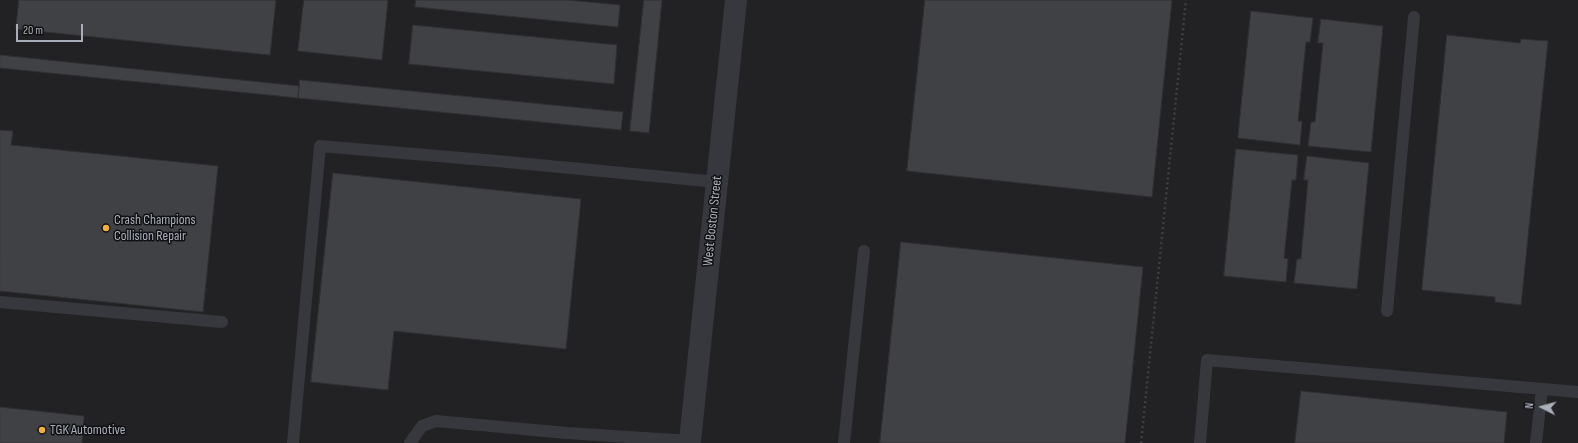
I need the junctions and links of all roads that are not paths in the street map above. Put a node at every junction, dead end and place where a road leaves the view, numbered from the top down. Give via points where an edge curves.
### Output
1 (736, 0) edge
2 (1414, 17) dead end
3 (717, 182) junction
4 (864, 251) dead end
5 (0, 302) edge
6 (1387, 311) dead end
7 (222, 322) dead end
8 (1542, 389) junction
9 (1578, 392) edge
10 (690, 441) joint
11 (293, 443) edge
12 (410, 443) edge
13 (844, 443) edge
14 (1200, 443) edge
15 (1536, 443) edge

1 - 3 street, West Boston Street
2 - 6 lane
3 - 10 street, West Boston Street
3 - 11 lane via 320,146
4 - 13 lane
5 - 7 lane
8 - 9 lane
8 - 14 lane via 1207,360
8 - 15 lane
10 - 12 lane via 436,421 422,426

